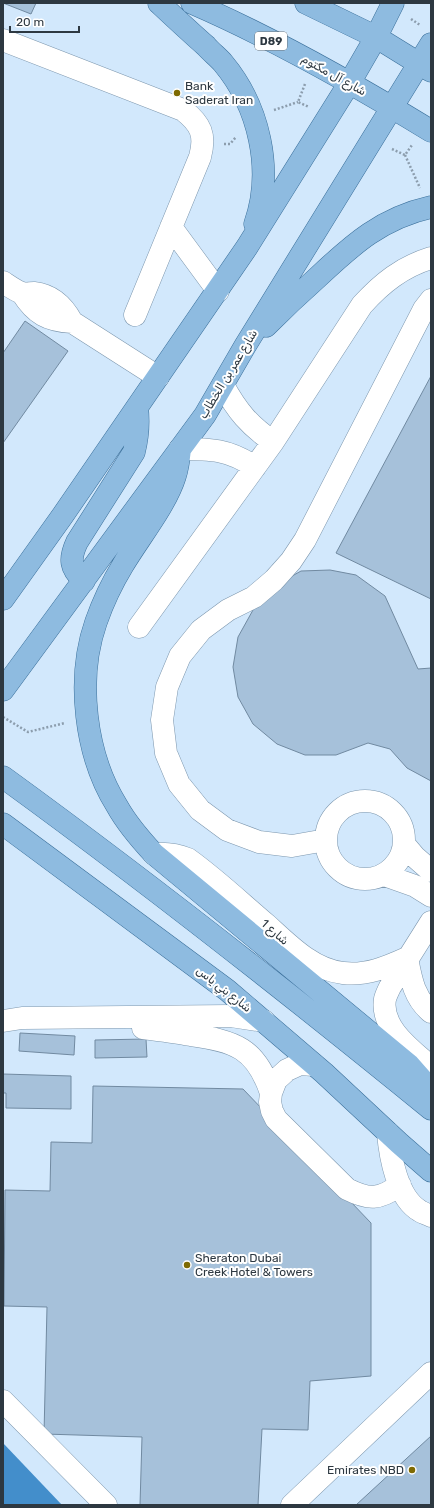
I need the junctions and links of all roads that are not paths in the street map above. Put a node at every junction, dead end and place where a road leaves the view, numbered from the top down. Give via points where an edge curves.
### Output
1 (159, 3) edge
2 (192, 3) edge
3 (306, 3) edge
4 (393, 3) edge
5 (376, 36) junction
6 (3, 40) edge
7 (431, 44) edge
8 (425, 68) edge
9 (350, 82) junction
10 (392, 108) junction
11 (431, 131) edge
12 (431, 207) edge
13 (171, 227) junction
14 (247, 247) junction
15 (431, 258) edge
16 (3, 282) edge
17 (218, 291) junction
18 (431, 300) edge
19 (134, 315) dead end
20 (245, 346) junction
21 (158, 377) junction
22 (223, 385) junction
23 (137, 407) junction
24 (273, 442) junction
25 (180, 449) junction
26 (255, 467) junction
27 (63, 515) junction
28 (3, 571) edge
29 (84, 581) junction
30 (3, 599) edge
31 (139, 627) dead end
32 (3, 690) edge
33 (3, 776) edge
34 (3, 824) edge
35 (326, 840) junction
36 (404, 844) junction
37 (154, 854) junction
38 (431, 871) edge
39 (384, 875) junction
40 (431, 896) edge
41 (431, 922) edge
42 (407, 958) junction
43 (431, 1012) edge
44 (74, 1017) junction
45 (3, 1021) edge
46 (264, 1021) junction
47 (314, 1065) junction
48 (431, 1067) edge
49 (431, 1090) edge
50 (271, 1093) junction
51 (431, 1109) edge
52 (388, 1133) junction
53 (431, 1171) edge
54 (400, 1186) junction
55 (431, 1216) edge
56 (431, 1373) edge
57 (3, 1401) edge
58 (106, 1505) edge
59 (292, 1505) edge

1 - 14 main road via 223,63 240,88 254,116 262,149 263,182 258,215
2 - 9 main road, شارع آل مكتوم / D89
3 - 5 main road
4 - 5 main road
5 - 8 main road
5 - 9 main road
6 - 13 street via 183,110 194,118 201,130 204,144
7 - 8 main road, شارع عمر بن الخطاب
8 - 10 main road, شارع عمر بن الخطاب
9 - 10 main road, شارع آل مكتوم / D89
9 - 14 main road
10 - 11 main road, شارع آل مكتوم / D89
10 - 20 main road, شارع عمر بن الخطاب
12 - 20 main road via 404,215 358,240
13 - 17 street
13 - 19 street
14 - 17 main road
15 - 24 street via 398,273 378,288 362,305
16 - 21 street via 22,293 29,304 43,315 60,322 72,322
17 - 21 main road
18 - 35 street via 424,309 305,540 291,561 254,597 228,610 201,630 180,656 167,687 162,720 166,753 179,784 200,810 227,830 258,842 292,846
20 - 22 main road, شارع عمر بن الخطاب
21 - 23 main road
22 - 24 street via 247,421
22 - 25 main road, شارع عمر بن الخطاب
23 - 27 main road
23 - 29 main road via 138,438 134,452 72,552 72,563 76,573
24 - 26 street
25 - 26 street via 229,453
25 - 29 main road, شارع عمر بن الخطاب
25 - 37 main road via 170,490 107,593 95,623 88,654 85,686 92,748 102,778 133,831
26 - 31 street
27 - 28 main road
27 - 30 main road
29 - 32 main road, شارع عمر بن الخطاب
33 - 51 main road via 207,931
34 - 46 main road, شارع بني ياس via 227,990
35 - 36 street via 334,816 354,802 367,801 390,810 399,820 404,831
35 - 39 street via 328,854 345,874 358,879
36 - 38 street
36 - 39 street via 401,856 394,867
37 - 42 street, شارع 1 via 165,853 188,859 300,953 327,969 343,974 360,974 376,971
37 - 49 main road via 409,1065
39 - 40 street via 415,886
41 - 42 street
42 - 43 street via 413,988
42 - 48 street via 390,987 385,999 385,1010 394,1032
44 - 45 street
44 - 46 street via 231,1016
44 - 50 street via 229,1042 244,1050 256,1062 266,1077
46 - 47 main road, شارع بني ياس
47 - 50 street via 300,1064 287,1070 276,1080
47 - 52 main road, شارع بني ياس
50 - 54 street via 270,1102 276,1119 347,1189 360,1196 375,1197 390,1193
52 - 53 main road, شارع بني ياس
52 - 54 street via 391,1160
54 - 55 street via 418,1210
56 - 59 street
57 - 58 street

